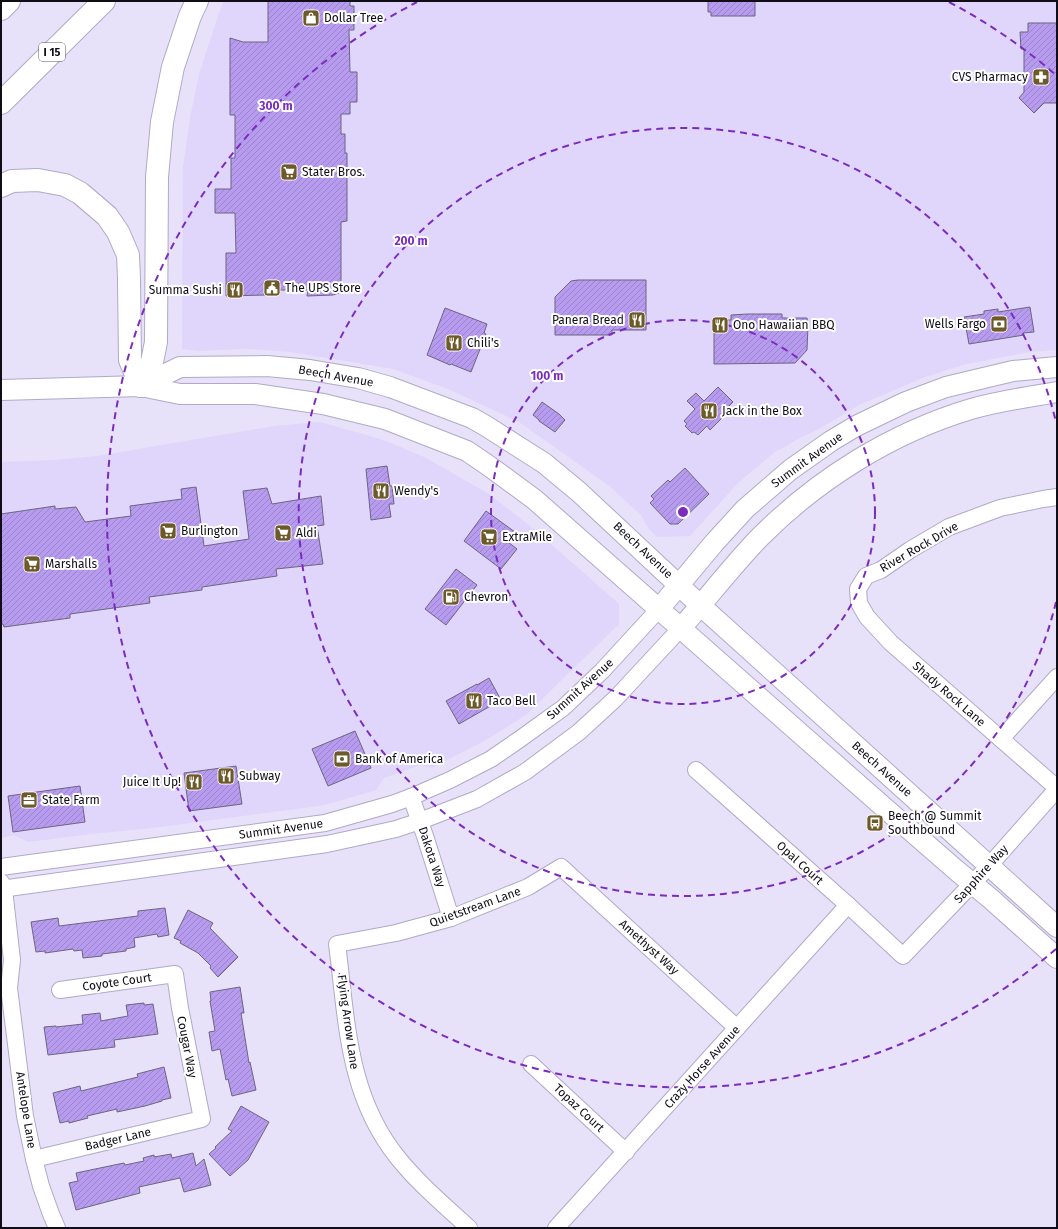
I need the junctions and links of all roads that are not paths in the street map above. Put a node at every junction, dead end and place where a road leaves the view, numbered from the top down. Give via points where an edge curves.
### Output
1 (9, 1) edge
2 (104, 1) edge
3 (196, 1) edge
4 (1, 9) edge
5 (1, 103) edge
6 (1, 186) edge
7 (1057, 367) edge
8 (141, 386) junction
9 (1, 390) edge
10 (1057, 392) edge
11 (1057, 497) edge
12 (680, 585) junction
13 (858, 589) joint
14 (701, 606) junction
15 (659, 609) junction
16 (680, 629) junction
17 (1057, 677) edge
18 (1001, 740) junction
19 (696, 770) dead end
20 (1057, 789) edge
21 (411, 797) junction
22 (420, 821) junction
23 (989, 866) junction
24 (1, 867) edge
25 (561, 867) joint
26 (972, 884) junction
27 (2, 887) edge
28 (848, 905) junction
29 (451, 918) junction
30 (1057, 927) edge
31 (337, 944) joint
32 (903, 956) joint
33 (1057, 958) edge
34 (1, 973) edge
35 (175, 974) joint
36 (5, 989) edge
37 (60, 990) dead end
38 (737, 1028) junction
39 (531, 1064) dead end
40 (202, 1119) joint
41 (626, 1152) junction
42 (34, 1159) junction
43 (57, 1228) edge
44 (469, 1228) edge
45 (556, 1228) edge

1 - 4 highway
2 - 5 highway, I 15
3 - 8 highway via 173,67 162,122 157,177 156,342 152,362
6 - 8 highway via 12,181 38,180 65,185 80,193 107,216 118,232 128,255 130,360
7 - 12 main road, Summit Avenue via 1013,370 946,387 906,402 856,426 790,470 745,509
8 - 9 main road, Beech Avenue
8 - 12 main road, Beech Avenue via 180,367 267,366 344,375 390,387 472,418 544,463
8 - 15 main road, Beech Avenue via 180,394 255,394 323,404 385,419 467,451 534,499
10 - 14 main road, Summit Avenue via 1012,399 950,416 875,450 832,476 787,511 759,538
11 - 13 street, River Rock Drive via 1000,508 949,527 882,570 866,576
12 - 14 main road, Beech Avenue
12 - 15 main road, Summit Avenue
13 - 18 street, Shady Rock Lane via 859,603 867,617 890,643
14 - 16 main road, Summit Avenue
14 - 23 main road, Beech Avenue
15 - 16 main road, Beech Avenue
15 - 21 street, Summit Avenue via 602,671 562,708 520,740 491,759
16 - 22 street, Summit Avenue via 616,698 579,732 525,772 476,799
16 - 26 main road, Beech Avenue
17 - 18 street
18 - 20 street, Shady Rock Lane
19 - 28 street, Opal Court
20 - 23 street, Sapphire Way
21 - 22 street, Dakota Way
21 - 24 street, Summit Avenue via 325,823
22 - 27 street, Summit Avenue via 396,829 327,844
22 - 29 street, Dakota Way
23 - 26 street, Sapphire Way
23 - 30 main road, Beech Avenue
25 - 29 street, Quietstream Lane via 528,887
25 - 38 street, Amethyst Way
26 - 32 street, Sapphire Way
26 - 33 main road, Beech Avenue
27 - 36 street, Antelope Lane via 12,960
28 - 32 street, Opal Court
28 - 38 street, Crazy Horse Avenue
29 - 31 street, Quietstream Lane via 396,933
31 - 44 street, Flying Arrow Lane via 350,1050 370,1113 383,1138 419,1182
34 - 36 street, Antelope Lane
35 - 37 street, Coyote Court
35 - 40 street, Cougar Way
36 - 42 street, Antelope Lane
38 - 41 street, Crazy Horse Avenue
39 - 41 street, Topaz Court
40 - 42 street, Badger Lane
41 - 45 street, Crazy Horse Avenue
42 - 43 street, Antelope Lane

